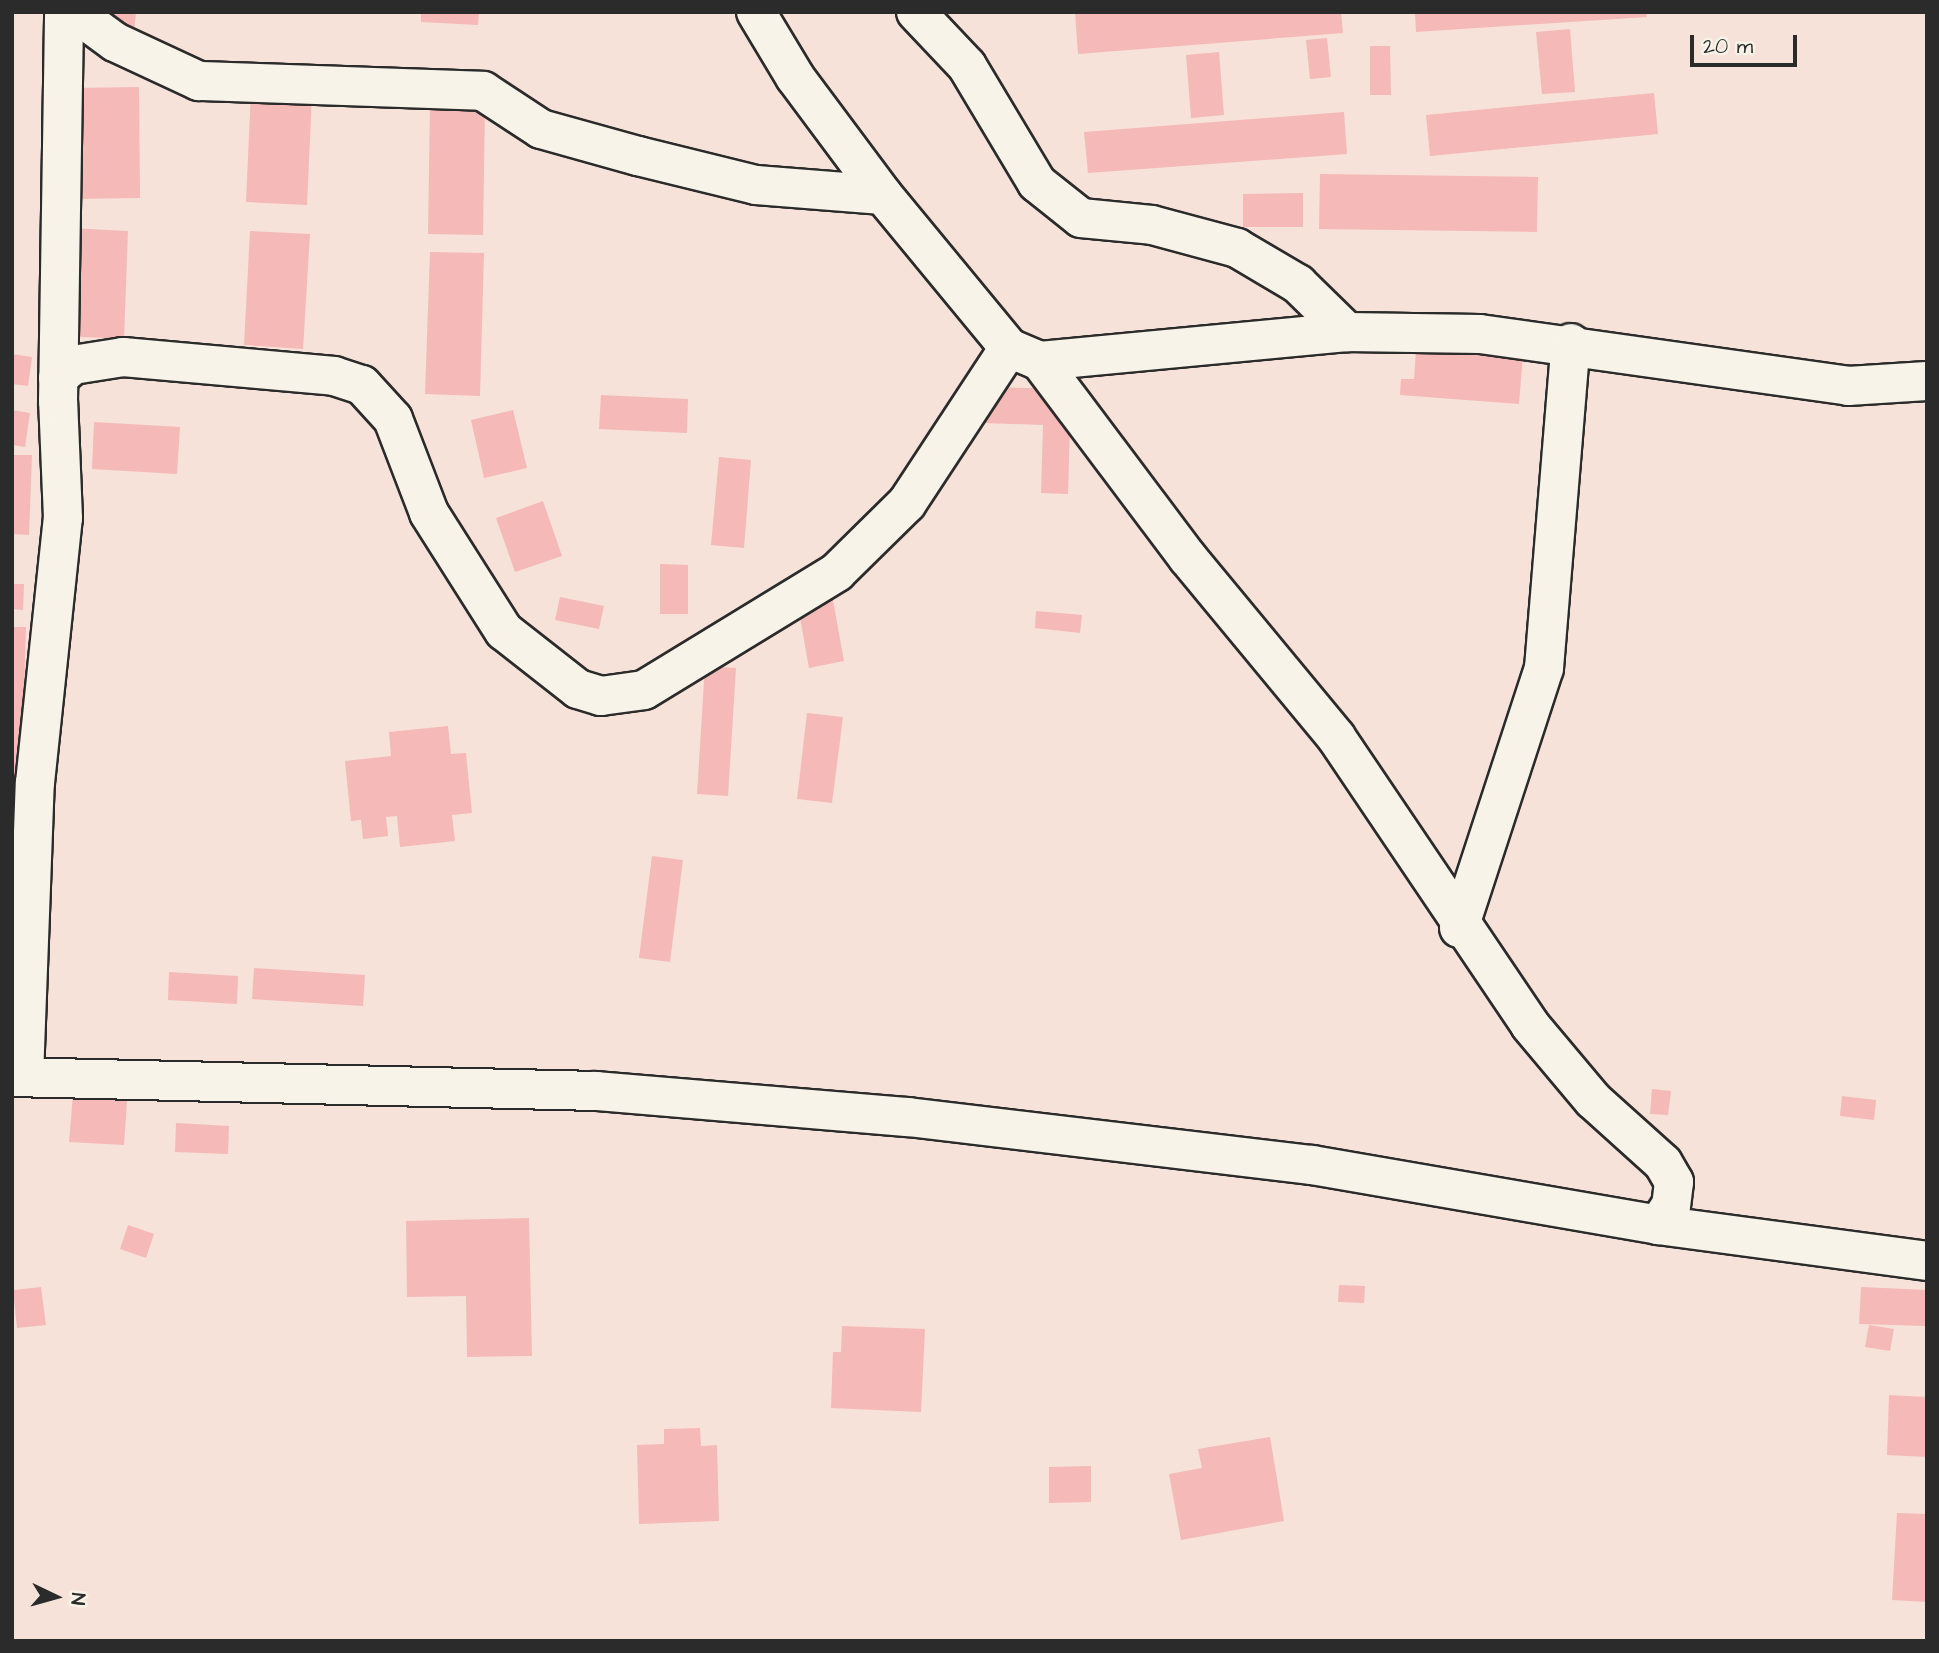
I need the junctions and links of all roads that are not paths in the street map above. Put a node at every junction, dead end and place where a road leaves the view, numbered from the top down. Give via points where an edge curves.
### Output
1 (64, 12) edge
2 (74, 12) edge
3 (756, 12) edge
4 (916, 12) edge
5 (883, 195) junction
6 (1347, 332) junction
7 (1571, 343) junction
8 (1024, 355) junction
9 (58, 378) junction
10 (1927, 381) edge
11 (1459, 928) junction
12 (18, 1077) edge
13 (1658, 1225) junction
14 (1927, 1261) edge

1 - 9 street
2 - 5 street via 115,42 199,81 483,91 541,129 638,156 756,185
3 - 5 street via 795,77
4 - 6 street via 967,66 1037,183 1081,218 1152,225 1237,248 1298,284
5 - 8 street
6 - 7 street
6 - 8 street
7 - 10 street via 1836,384
7 - 11 street via 1544,668
8 - 9 street via 907,503 837,572 643,690 601,696 578,689 504,631 429,513 393,418 362,385 334,376 123,357 73,365
8 - 11 street via 1336,737 1400,826
9 - 12 street via 63,518 35,783
11 - 13 street via 1593,1100 1663,1163 1674,1182 1671,1205
12 - 13 street via 596,1091 908,1117 1312,1165
13 - 14 street

